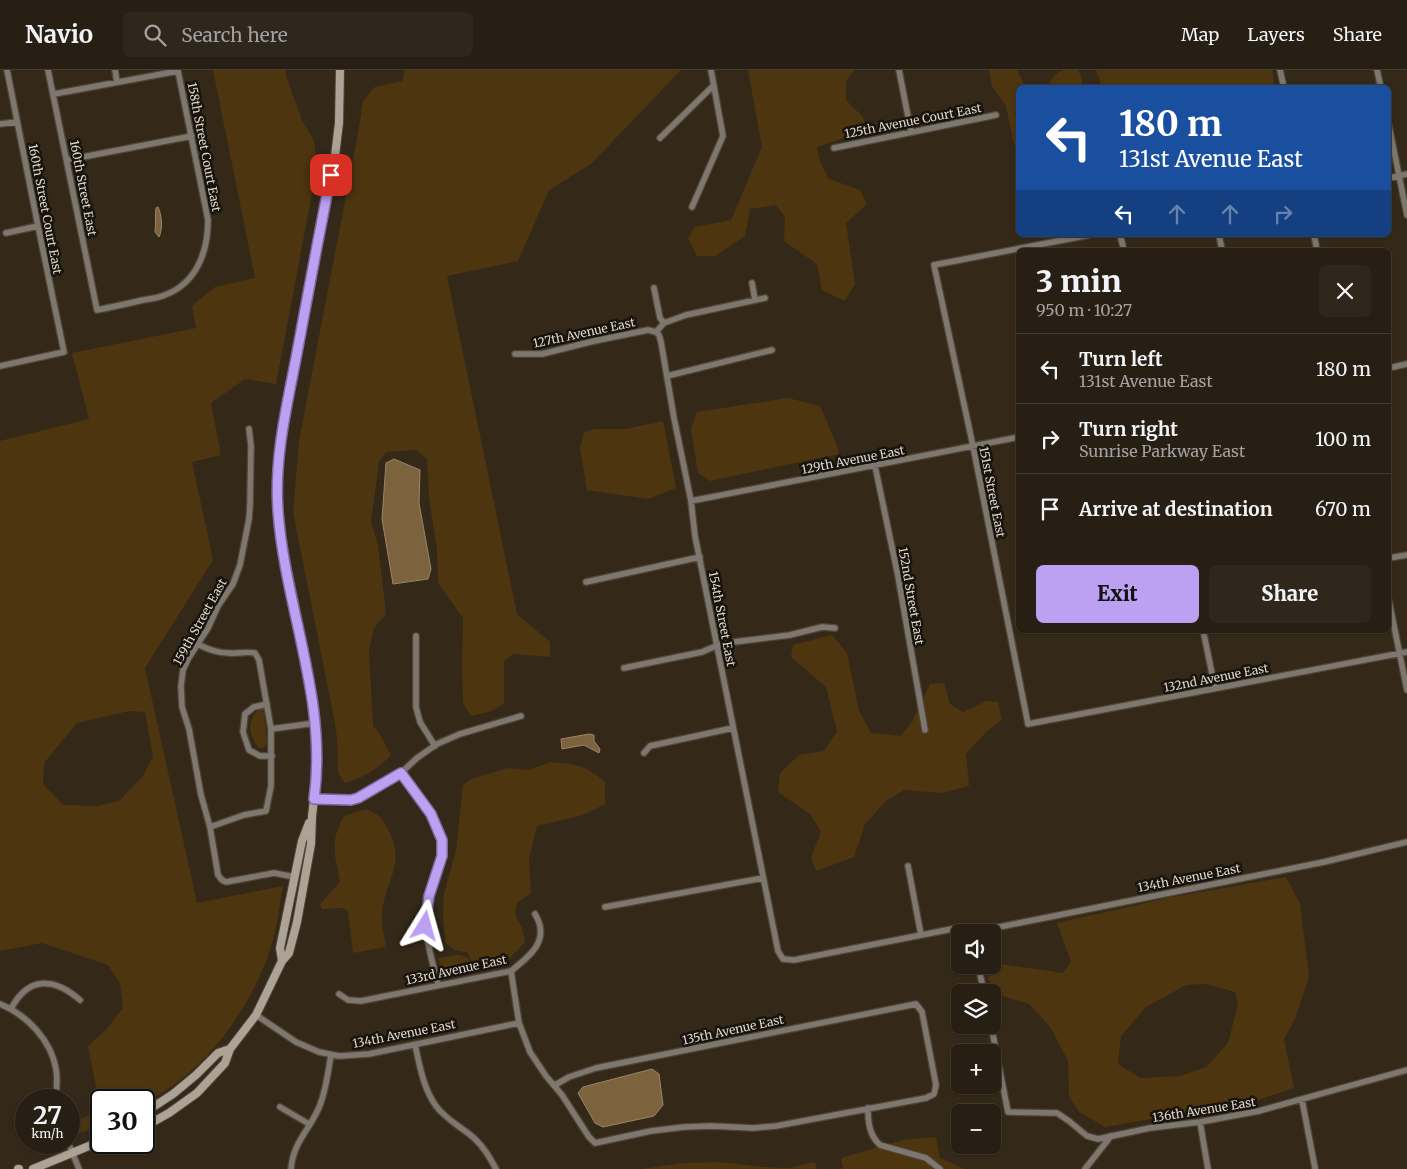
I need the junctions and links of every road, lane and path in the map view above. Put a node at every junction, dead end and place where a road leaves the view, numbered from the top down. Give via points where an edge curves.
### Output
1 (7, 70) edge
2 (48, 70) edge
3 (115, 70) edge
4 (340, 70) edge
5 (711, 70) edge
6 (899, 70) edge
7 (1280, 70) edge
8 (1377, 70) edge
9 (178, 71) edge
10 (117, 82) junction
11 (1283, 85) edge
12 (1380, 85) edge
13 (713, 86) junction
14 (54, 94) junction
15 (996, 114) dead end
16 (17, 122) junction
17 (0, 124) edge
18 (911, 132) junction
19 (192, 136) junction
20 (1391, 136) edge
21 (660, 138) dead end
22 (834, 148) dead end
23 (67, 160) junction
24 (1407, 174) edge
25 (1399, 176) junction
26 (1391, 178) edge
27 (692, 207) dead end
28 (1407, 215) edge
29 (38, 226) junction
30 (6, 233) dead end
31 (1078, 237) edge
32 (1020, 248) edge
33 (1016, 249) edge
34 (752, 283) dead end
35 (654, 288) dead end
36 (764, 298) dead end
37 (755, 300) junction
38 (97, 310) joint
39 (664, 323) junction
40 (656, 332) junction
41 (772, 350) dead end
42 (514, 354) dead end
43 (1407, 364) edge
44 (0, 366) edge
45 (1391, 368) edge
46 (667, 376) junction
47 (249, 429) dead end
48 (1016, 438) edge
49 (973, 446) junction
50 (875, 466) junction
51 (691, 501) junction
52 (1407, 555) edge
53 (700, 557) junction
54 (1391, 558) edge
55 (586, 582) dead end
56 (1391, 611) edge
57 (835, 628) dead end
58 (1204, 633) edge
59 (416, 636) dead end
60 (197, 644) junction
61 (718, 646) junction
62 (1407, 652) edge
63 (1399, 653) junction
64 (624, 668) dead end
65 (1215, 688) junction
66 (1407, 690) edge
67 (267, 704) junction
68 (521, 716) dead end
69 (316, 723) junction
70 (1028, 724) joint
71 (733, 728) junction
72 (271, 729) junction
73 (925, 730) dead end
74 (434, 746) junction
75 (644, 753) dead end
76 (272, 756) junction
77 (401, 773) junction
78 (314, 799) junction
79 (312, 816) junction
80 (210, 828) junction
81 (1407, 842) edge
82 (908, 866) dead end
83 (295, 877) junction
84 (764, 878) junction
85 (606, 908) dead end
86 (536, 914) dead end
87 (1001, 927) edge
88 (951, 929) edge
89 (921, 935) junction
90 (781, 958) joint
91 (282, 961) junction
92 (511, 971) junction
93 (438, 984) junction
94 (339, 994) dead end
95 (80, 1000) dead end
96 (0, 1004) edge
97 (11, 1008) junction
98 (256, 1015) junction
99 (520, 1023) junction
100 (992, 1034) edge
101 (415, 1045) junction
102 (230, 1049) junction
103 (331, 1055) junction
104 (1407, 1070) edge
105 (555, 1085) junction
106 (56, 1089) edge
107 (1302, 1100) junction
108 (155, 1106) edge
109 (280, 1107) dead end
110 (868, 1108) junction
111 (155, 1121) edge
112 (1200, 1122) junction
113 (309, 1124) junction
114 (1111, 1136) junction
115 (67, 1154) edge
116 (73, 1154) edge
117 (1315, 1168) dead end
118 (33, 1169) edge
119 (79, 1169) edge
120 (291, 1169) edge
121 (496, 1169) edge
122 (940, 1169) edge
123 (1085, 1169) edge
124 (1208, 1169) edge

1 - 16 street, 160th Street Court East
2 - 14 street, 160th Street East
3 - 10 street
4 - 69 street via 335,156 282,428 277,485 283,554
5 - 13 street
6 - 18 street
7 - 11 street
8 - 12 street
9 - 10 street
9 - 19 street, 158th Street Court East
10 - 14 street
13 - 21 street
13 - 27 street via 723,136
14 - 23 street, 160th Street East
15 - 18 street, 125th Avenue Court East
16 - 17 street
16 - 29 street, 160th Street Court East
18 - 22 street, 125th Avenue Court East
19 - 23 street
19 - 38 street, 158th Street Court East via 208,220 203,256 190,278 165,296
20 - 25 street
23 - 38 street, 160th Street East
24 - 25 street
25 - 26 street
25 - 28 street
29 - 30 street
29 - 44 street, 160th Street Court East via 64,352
31 - 32 street, 151st Street East
33 - 49 street, 151st Street East via 934,264
34 - 37 street
35 - 39 street
36 - 37 street
37 - 39 street
39 - 40 street
40 - 42 street, 127th Avenue East via 648,330 594,340 542,354
40 - 46 street, 154th Street East
41 - 46 street
43 - 45 street
46 - 51 street, 154th Street East
47 - 60 street, 159th Street East via 250,505 240,565 234,584
48 - 49 street, 129th Avenue East
49 - 50 street, 129th Avenue East
49 - 70 street, 151st Street East
50 - 51 street, 129th Avenue East
50 - 73 street, 152nd Street East
51 - 53 street, 154th Street East
52 - 54 street
53 - 55 street
53 - 61 street, 154th Street East
56 - 63 street
57 - 61 street via 822,627
58 - 65 street
59 - 74 street via 416,707 420,722
60 - 67 street via 213,651 254,653 260,660
60 - 80 street, 159th Street East via 183,670 180,695
61 - 64 street
61 - 71 street, 154th Street East
62 - 63 street, 132nd Avenue East
63 - 65 street, 132nd Avenue East
63 - 66 street
65 - 70 street, 132nd Avenue East
67 - 72 street
67 - 76 street via 254,707 245,714 244,732 249,750 260,756
68 - 74 street via 460,734
69 - 72 street
69 - 78 street
71 - 75 street via 650,746
71 - 84 street, 154th Street East
72 - 76 street
74 - 77 street
76 - 80 street via 266,811 244,815
77 - 78 street via 358,798
77 - 93 street via 431,814 442,840 442,856 429,896 425,926
78 - 79 street
79 - 83 street via 302,842
79 - 91 street via 311,844 297,922 289,954
80 - 83 street, 159th Street East via 216,870 222,880 274,873
81 - 87 street, 134th Avenue East via 1324,862
82 - 89 street
83 - 91 street via 280,948
84 - 85 street
84 - 90 street, 154th Street East
86 - 92 street, 133rd Avenue East via 541,930 536,949
88 - 89 street, 134th Avenue East
89 - 90 street, 134th Avenue East via 804,959
91 - 98 street
92 - 93 street, 133rd Avenue East
92 - 99 street
93 - 94 street, 133rd Avenue East via 361,1001 348,1000
95 - 97 street via 72,992 46,983 29,986
96 - 97 street
97 - 106 street via 33,1026 49,1047 56,1068
98 - 102 street
98 - 103 street, 134th Avenue East via 296,1042
99 - 101 street, 134th Avenue East
99 - 105 street via 534,1060
100 - 114 street, 136th Avenue East via 1008,1112 1056,1113 1091,1138
101 - 103 street, 134th Avenue East via 355,1056
101 - 121 street via 425,1086 437,1107 475,1138
102 - 108 street via 218,1053 196,1076
102 - 111 street via 226,1063 197,1093
103 - 113 street via 323,1097
104 - 107 street, 136th Avenue East
105 - 110 street via 595,1143 684,1127 776,1126
105 - 110 street, 135th Avenue East via 596,1068 917,1004 922,1012 936,1085 933,1094
107 - 112 street, 136th Avenue East
107 - 117 street
109 - 113 street
110 - 122 street via 868,1124 875,1141 926,1158
112 - 114 street, 136th Avenue East
112 - 124 street
113 - 120 street via 297,1145
114 - 123 street
115 - 118 street
116 - 119 street

